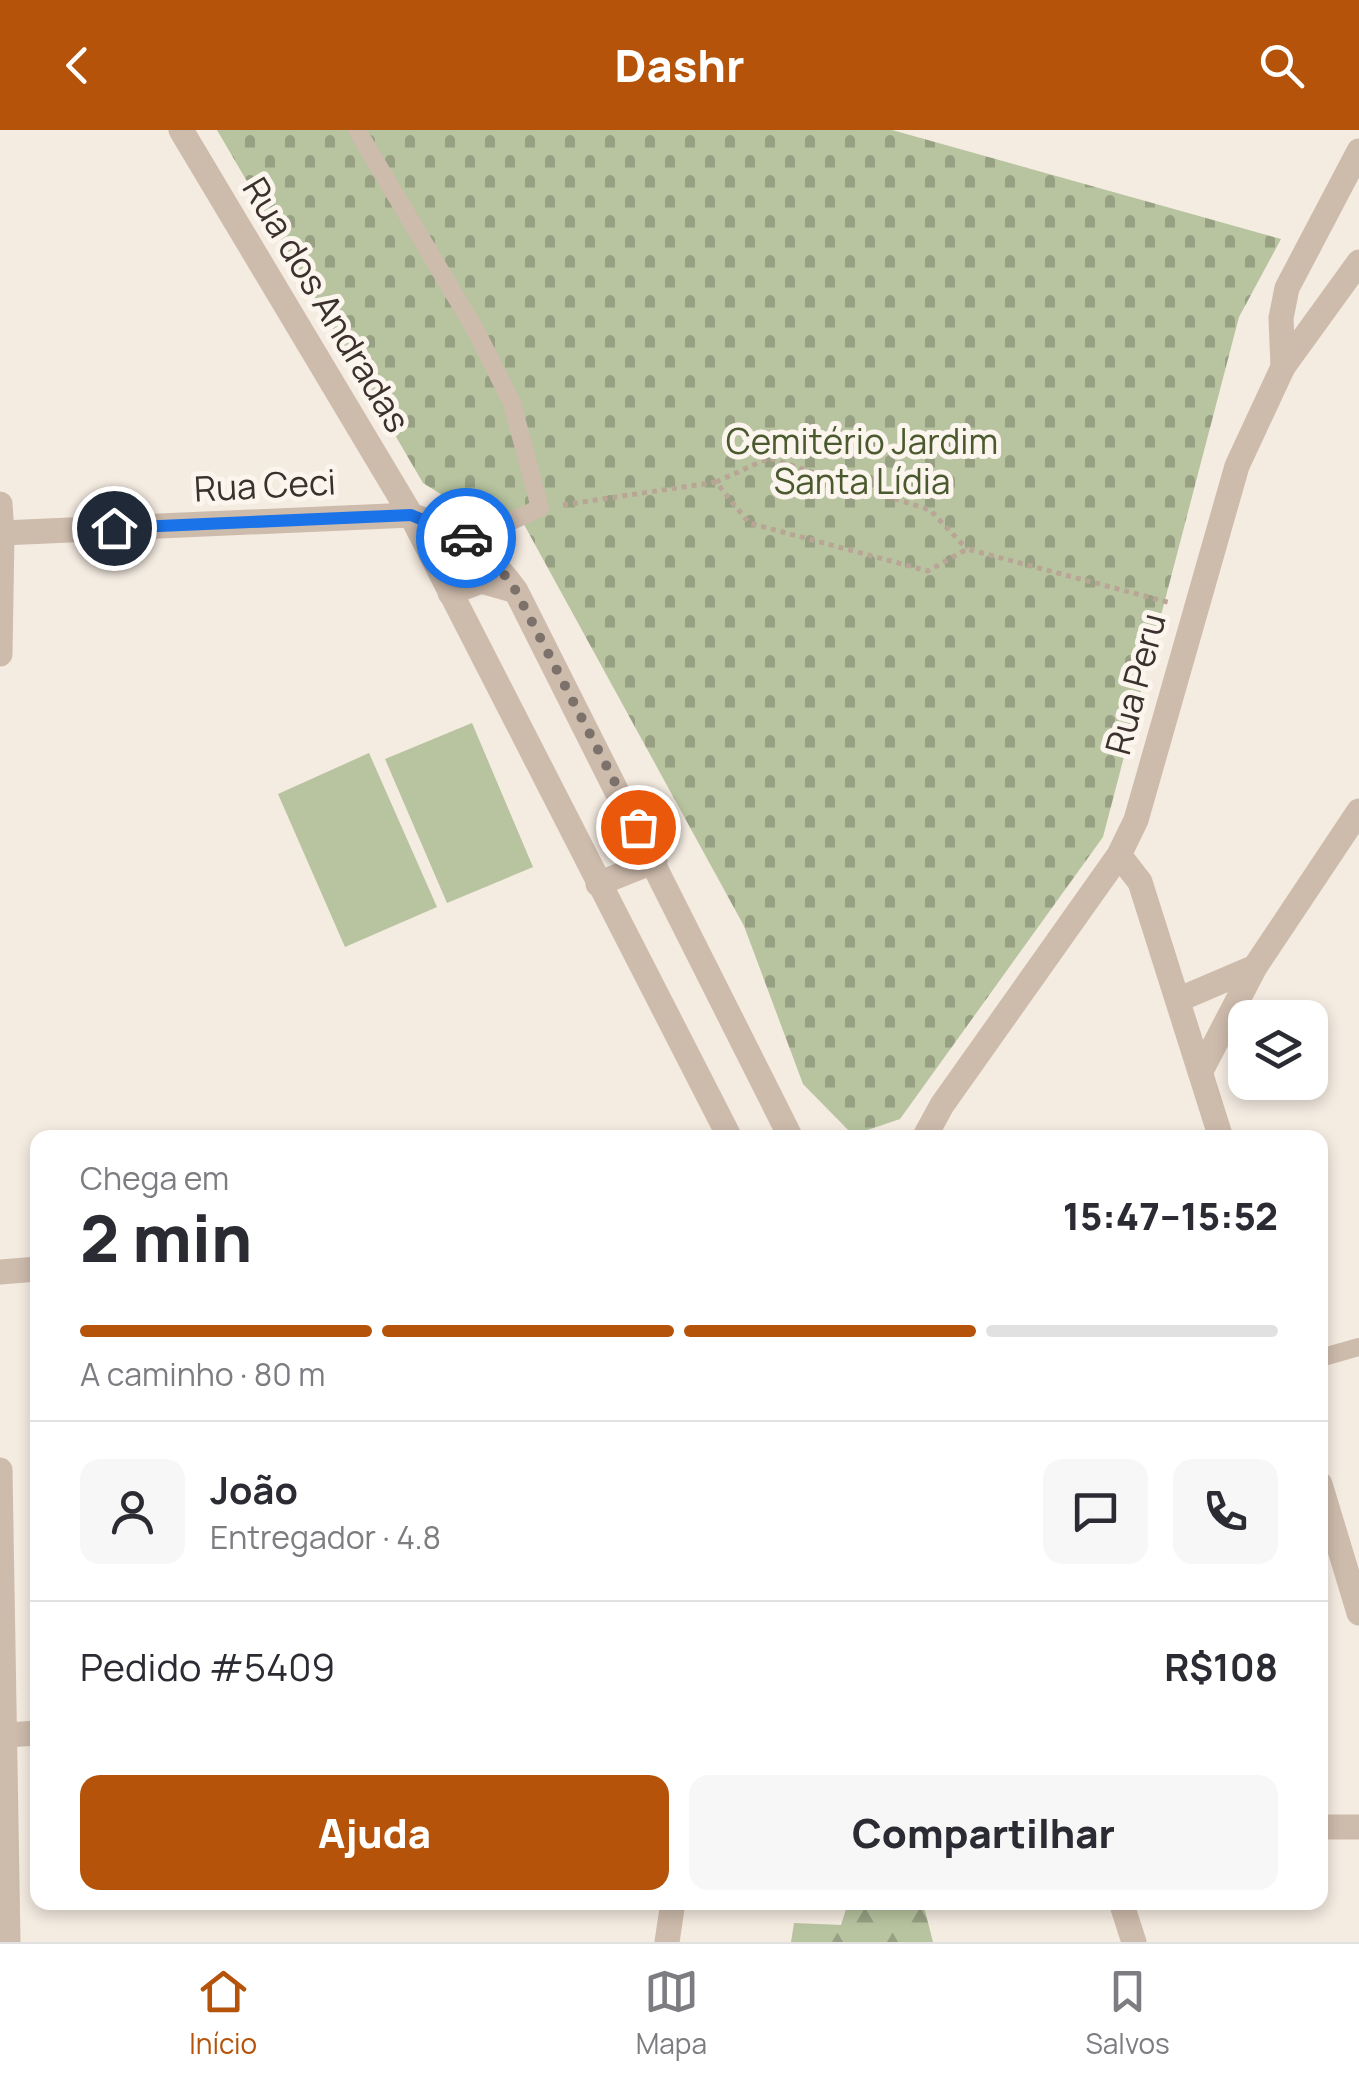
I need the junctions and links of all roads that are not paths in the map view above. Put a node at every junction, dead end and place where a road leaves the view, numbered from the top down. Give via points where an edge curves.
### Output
1 (182, 130) edge
2 (357, 130) edge
3 (1359, 151) edge
4 (1359, 262) edge
5 (1283, 367) junction
6 (0, 504) edge
7 (411, 515) junction
8 (2, 533) edge
9 (470, 540) junction
10 (516, 591) junction
11 (450, 593) junction
12 (0, 654) edge
13 (1359, 811) edge
14 (1119, 855) junction
15 (655, 861) junction
16 (598, 884) junction
17 (1256, 967) junction
18 (1180, 999) junction
19 (1202, 1068) junction
20 (942, 1105) junction
21 (726, 1130) edge
22 (787, 1130) edge
23 (915, 1130) edge
24 (928, 1130) edge
25 (1219, 1130) edge
26 (30, 1270) edge
27 (0, 1272) edge
28 (1359, 1347) edge
29 (1328, 1356) edge
30 (0, 1470) edge
31 (1328, 1510) edge
32 (1359, 1613) edge
33 (30, 1734) edge
34 (8, 1735) junction
35 (1359, 1826) edge
36 (1328, 1827) edge
37 (672, 1910) edge
38 (1124, 1910) edge
39 (8, 1942) edge
40 (668, 1942) edge
41 (1134, 1942) edge

1 - 7 street, Rua dos Andradas
2 - 9 lane via 512,403 540,508
3 - 5 street via 1287,288
4 - 5 street, Rua Peru
5 - 14 street, Rua Peru via 1237,466 1136,820
6 - 8 street
7 - 8 street, Rua Ceci
7 - 9 street
7 - 11 street, Rua dos Andradas
8 - 12 street
9 - 10 street
10 - 11 street via 480,581
10 - 15 street
11 - 16 street, Rua dos Andradas
13 - 17 street
14 - 18 street via 1140,882
14 - 20 street, Rua Peru
15 - 16 street
15 - 22 street
16 - 21 street, Rua dos Andradas
17 - 18 street
17 - 19 street
18 - 19 street
19 - 25 street
20 - 23 street, Rua Peru
20 - 24 street, Rua Peru
26 - 27 street
28 - 29 lane
30 - 34 street
31 - 32 street
33 - 34 street
34 - 39 street
35 - 36 street
37 - 40 street
38 - 41 street

